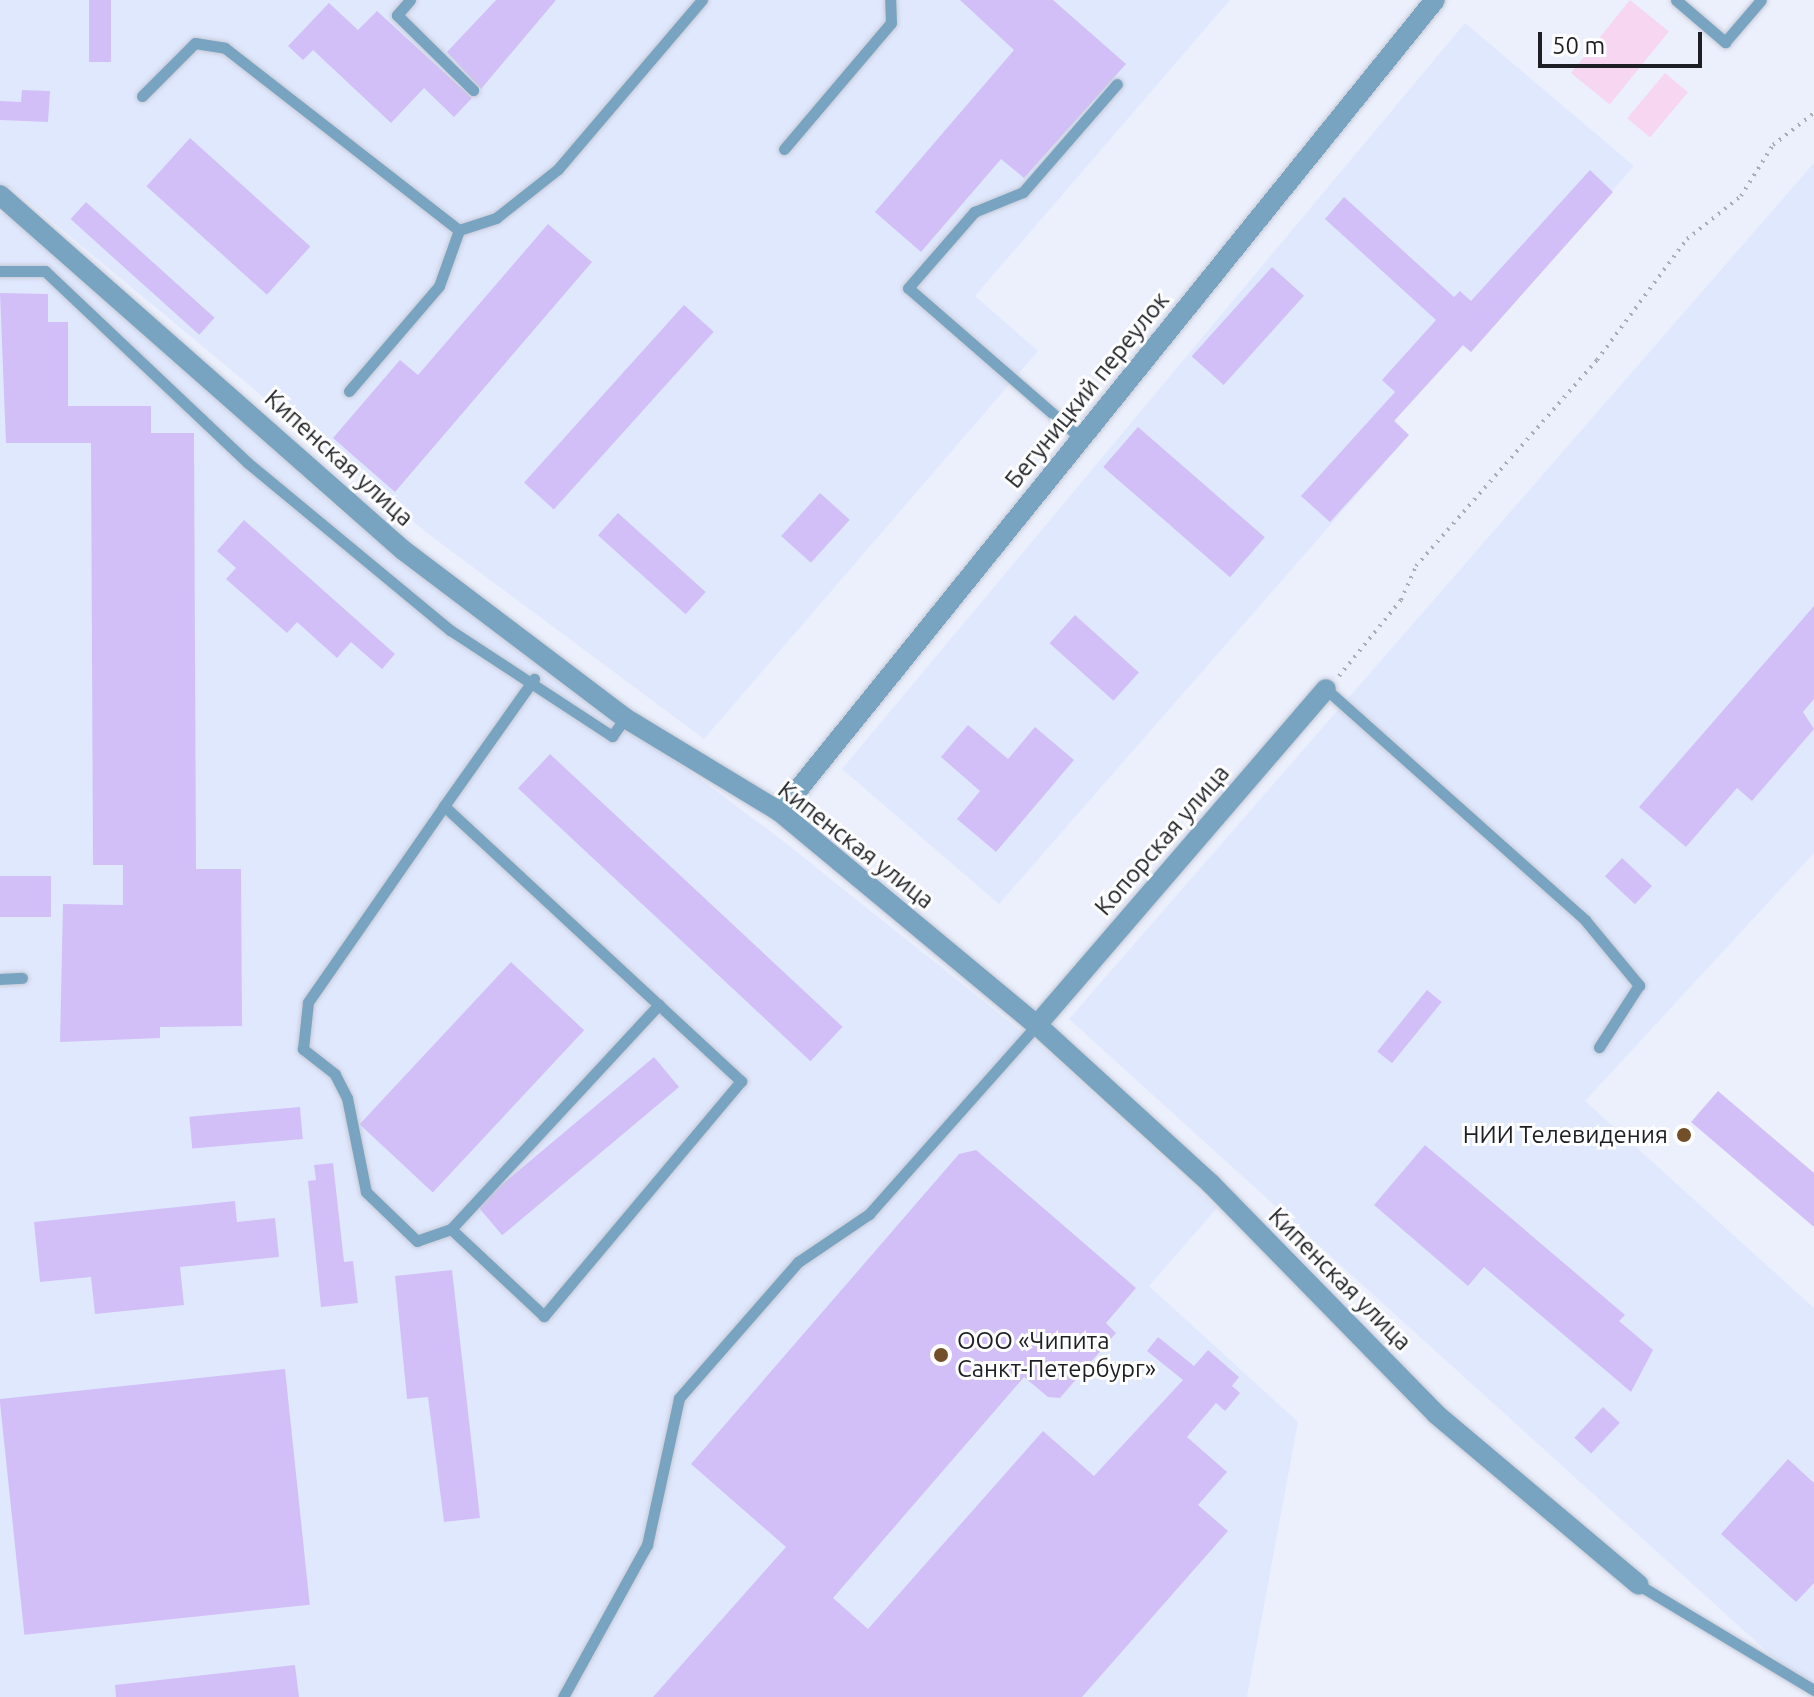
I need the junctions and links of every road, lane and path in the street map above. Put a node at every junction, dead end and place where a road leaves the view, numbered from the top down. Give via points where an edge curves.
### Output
1 (410, 0) edge
2 (702, 0) edge
3 (890, 0) edge
4 (1435, 0) edge
5 (1676, 0) edge
6 (1761, 0) edge
7 (1117, 84) dead end
8 (473, 90) dead end
9 (142, 96) dead end
10 (1814, 113) edge
11 (784, 149) dead end
12 (0, 195) edge
13 (459, 230) junction
14 (0, 271) edge
15 (349, 391) dead end
16 (1082, 439) junction
17 (534, 679) junction
18 (1326, 689) junction
19 (625, 718) junction
20 (444, 806) junction
21 (780, 812) junction
22 (22, 978) dead end
23 (0, 979) edge
24 (659, 1004) junction
25 (1037, 1025) junction
26 (1599, 1047) dead end
27 (451, 1229) junction
28 (1639, 1585) joint
29 (1814, 1690) edge
30 (563, 1697) edge

1 - 8 lane via 397,15
2 - 13 lane via 558,169 496,218
3 - 11 lane via 891,23
4 - 16 street, Бегуницкий переулок
5 - 6 lane via 1725,42
7 - 16 lane via 1023,192 974,212 908,288
9 - 13 lane via 195,43 225,48
10 - 18 path via 1773,145 1741,196 1687,239 1597,360 1416,566 1401,600
12 - 19 street, Кипенская улица via 403,550
13 - 15 lane via 439,286
14 - 17 lane via 45,271 248,463 450,630
16 - 21 street, Бегуницкий переулок
17 - 19 lane via 612,736
17 - 20 lane
18 - 25 street, Копорская улица
18 - 26 lane via 1585,920 1639,985
19 - 21 street, Кипенская улица
20 - 24 lane
20 - 27 lane via 308,1002 303,1049 335,1074 347,1098 366,1192 417,1241
21 - 25 street, Кипенская улица
22 - 23 lane
24 - 27 lane
24 - 27 lane via 741,1081 544,1316
25 - 28 street, Кипенская улица via 1211,1184 1436,1414
25 - 30 lane via 869,1214 798,1262 679,1398 647,1545
28 - 29 lane

